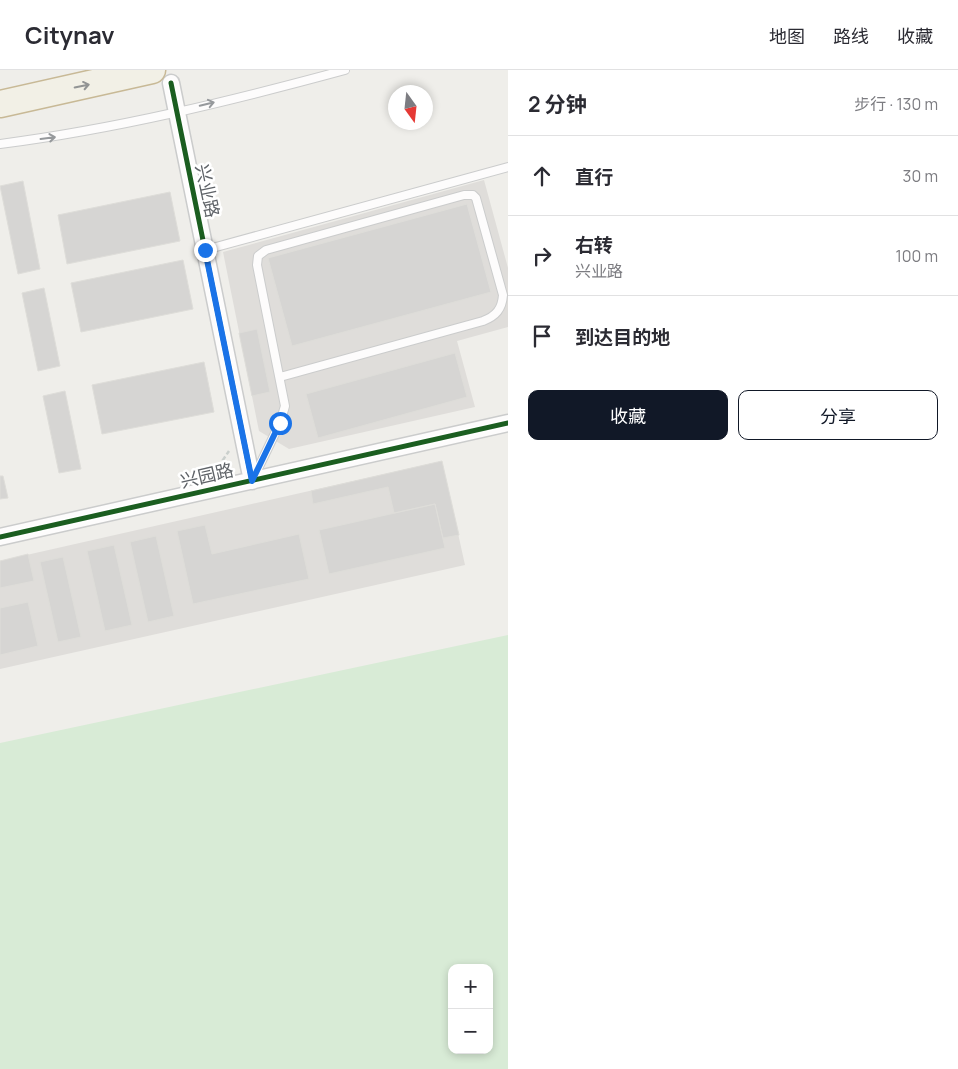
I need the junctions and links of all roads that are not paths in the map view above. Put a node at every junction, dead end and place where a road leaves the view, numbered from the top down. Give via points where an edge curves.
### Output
1 (345, 70) edge
2 (161, 77) edge
3 (0, 104) edge
4 (0, 144) edge
5 (508, 166) edge
6 (205, 250) junction
7 (280, 377) junction
8 (508, 423) edge
9 (252, 481) junction
10 (0, 536) edge

4 -> 1 lane via 65,136
3 -> 2 highway
2 - 6 street, 兴业路
5 - 6 lane
6 - 9 street, 兴业路
7 - 7 lane via 483,321 496,314 503,295 476,198 464,195 261,252 257,265
7 - 9 lane via 284,399 282,417
8 - 9 street, 兴园路
9 - 10 street, 兴园路

